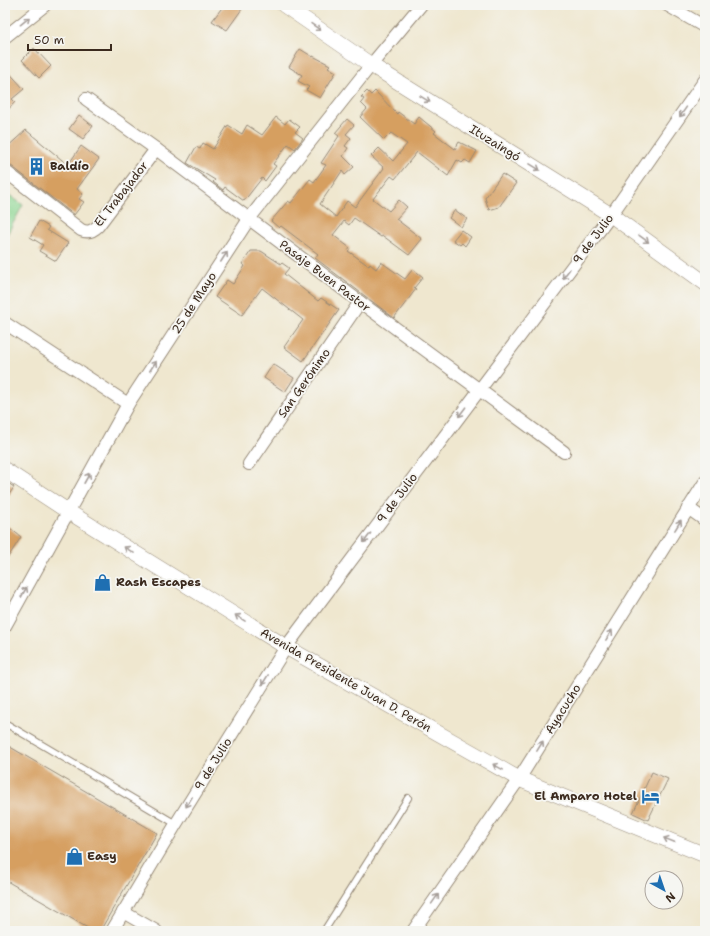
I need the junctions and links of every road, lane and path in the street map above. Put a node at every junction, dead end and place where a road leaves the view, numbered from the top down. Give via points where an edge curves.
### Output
1 (45, 5) edge
2 (284, 5) edge
3 (421, 5) edge
4 (667, 5) edge
5 (705, 27) edge
6 (5, 37) edge
7 (371, 66) junction
8 (705, 80) edge
9 (86, 98) dead end
10 (156, 149) junction
11 (5, 171) edge
12 (611, 215) junction
13 (249, 219) junction
14 (705, 283) edge
15 (360, 302) junction
16 (5, 323) edge
17 (479, 389) junction
18 (128, 404) junction
19 (564, 452) dead end
20 (249, 464) dead end
21 (5, 470) edge
22 (705, 482) edge
23 (688, 508) junction
24 (69, 512) junction
25 (705, 520) edge
26 (5, 626) edge
27 (286, 647) junction
28 (5, 723) edge
29 (519, 779) junction
30 (408, 798) dead end
31 (176, 824) junction
32 (705, 855) edge
33 (123, 912) junction
34 (112, 931) edge
35 (156, 931) edge
36 (324, 931) edge
37 (413, 931) edge

6 -> 1 street
2 -> 7 street, Ituzaingó
3 - 7 street, 25 de Mayo
4 - 5 street
7 -> 12 street, Ituzaingó
7 - 13 street, 25 de Mayo
8 -> 12 street, 9 de Julio
9 - 10 street, Pasaje Buen Pastor
10 - 11 street, El Trabajador via 98,226 90,231 81,230
10 - 13 street, Pasaje Buen Pastor
12 -> 14 street, Ituzaingó
12 -> 17 street, 9 de Julio
13 - 15 street, Pasaje Buen Pastor
18 -> 13 street, 25 de Mayo
15 - 17 street, Pasaje Buen Pastor
15 - 20 street, San Gerónimo
16 - 18 street
17 - 19 street, Pasaje Buen Pastor
17 -> 27 street, 9 de Julio
24 -> 18 street, 25 de Mayo
21 - 24 street, Avenida Presidente Juan D. Perón
22 - 23 street, Ayacucho
23 - 25 street
29 -> 23 street, Ayacucho
26 -> 24 street, 25 de Mayo
27 -> 24 street, Avenida Presidente Juan D. Perón
29 -> 27 street, Avenida Presidente Juan D. Perón
27 -> 31 street, 9 de Julio
28 - 31 lane
32 -> 29 street, Avenida Presidente Juan D. Perón
37 -> 29 street, Ayacucho
30 - 36 lane
31 - 33 street, 9 de Julio
33 - 34 street, 9 de Julio
33 - 35 street

